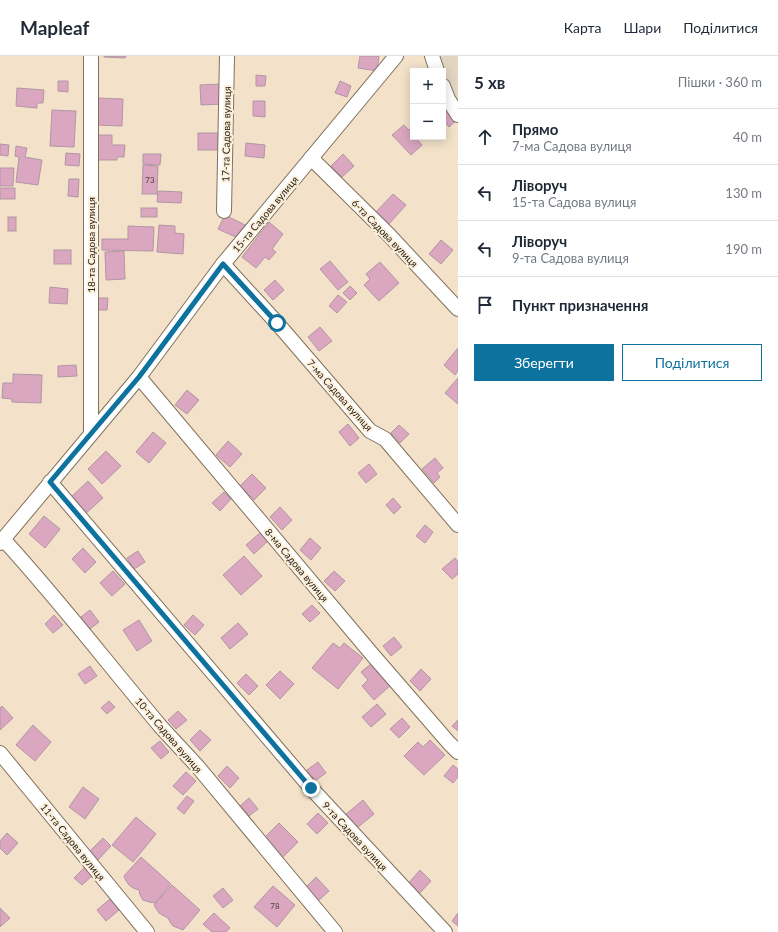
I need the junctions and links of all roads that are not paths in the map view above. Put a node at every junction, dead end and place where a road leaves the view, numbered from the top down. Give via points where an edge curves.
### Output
1 (91, 56) edge
2 (227, 56) edge
3 (396, 56) edge
4 (432, 56) edge
5 (436, 68) edge
6 (446, 94) edge
7 (458, 115) edge
8 (311, 158) junction
9 (224, 211) dead end
10 (223, 264) junction
11 (458, 309) edge
12 (139, 377) junction
13 (91, 433) junction
14 (50, 482) junction
15 (458, 525) edge
16 (1, 541) edge
17 (458, 752) edge
18 (0, 753) edge
19 (147, 932) edge
20 (335, 932) edge
21 (445, 932) edge

1 - 13 street, 18-та Садова вулиця
2 - 9 street, 17-та Садова вулиця
3 - 8 street, 15-та Садова вулиця
4 - 5 street
6 - 7 street
8 - 10 street, 15-та Садова вулиця
8 - 11 street, 6-та Садова вулиця via 389,235
10 - 12 street, 15-та Садова вулиця
10 - 15 street, 7-ма Садова вулиця via 370,431 385,439
12 - 13 street, 15-та Садова вулиця
12 - 17 street, 8-ма Садова вулиця via 371,653
13 - 14 street, 15-та Садова вулиця
14 - 16 street, 15-та Садова вулиця
14 - 21 street, 9-та Садова вулиця via 311,788
16 - 20 street, 10-та Садова вулиця via 26,564
18 - 19 street, 11-та Садова вулиця

